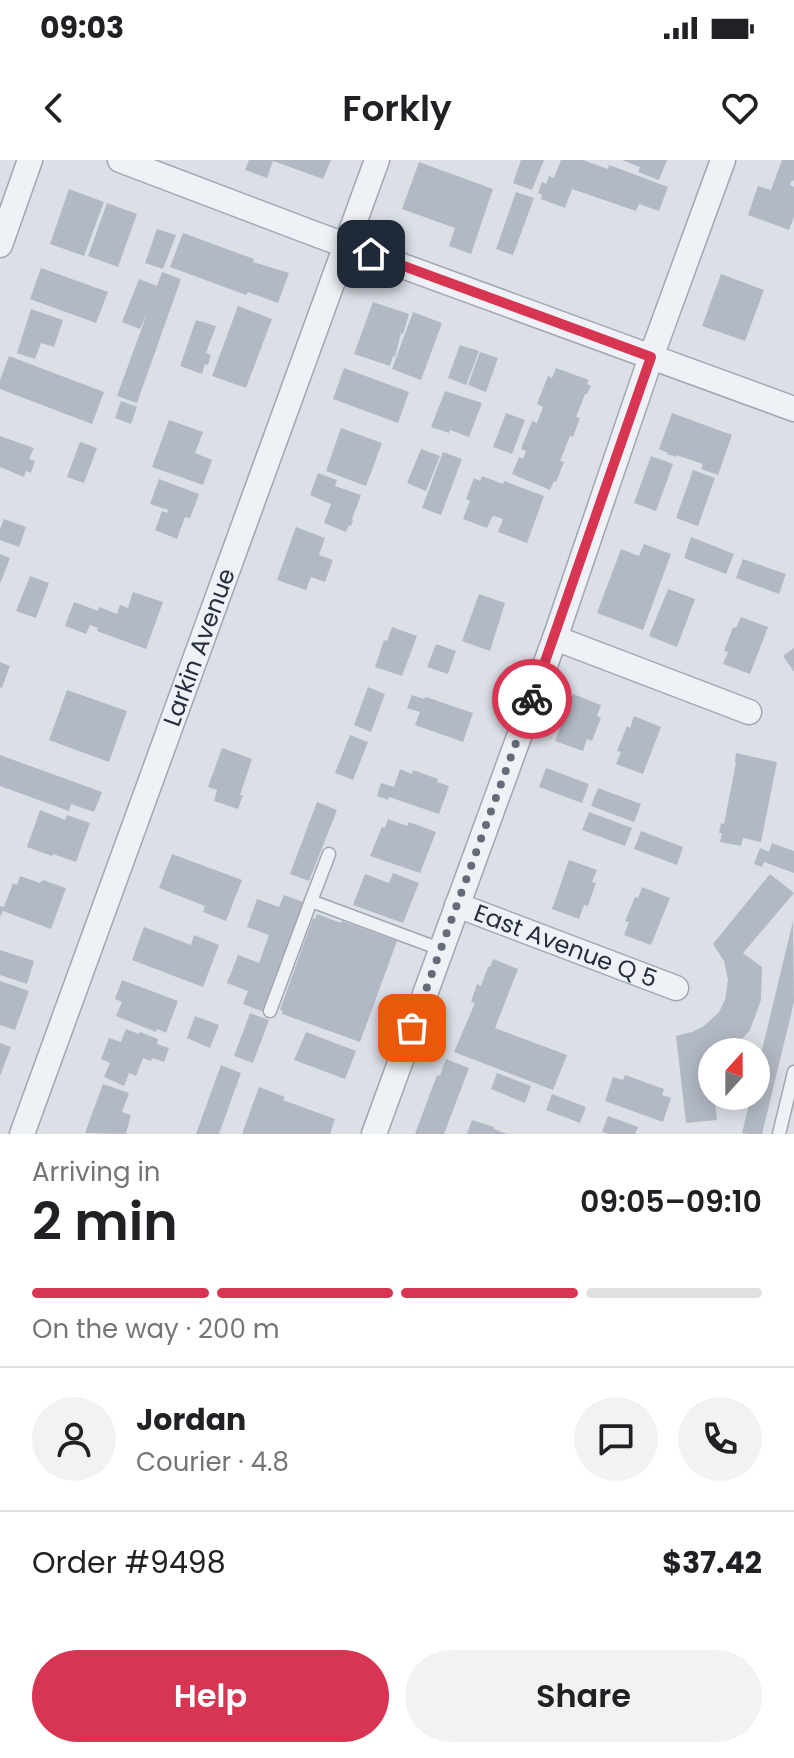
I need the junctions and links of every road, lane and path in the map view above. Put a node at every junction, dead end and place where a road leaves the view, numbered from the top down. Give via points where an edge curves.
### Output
1 (30, 160) edge
2 (120, 160) edge
3 (377, 160) edge
4 (723, 160) edge
5 (162, 167) edge
6 (0, 245) edge
7 (347, 245) junction
8 (651, 357) junction
9 (794, 409) edge
10 (555, 638) junction
11 (749, 712) dead end
12 (329, 854) dead end
13 (311, 901) junction
14 (457, 905) junction
15 (440, 949) junction
16 (676, 988) dead end
17 (270, 1011) dead end
18 (794, 1072) edge
19 (792, 1090) edge
20 (22, 1134) edge
21 (374, 1134) edge
22 (779, 1134) edge

1 - 6 street
2 - 5 street
3 - 7 street, Larkin Avenue
4 - 8 street
5 - 7 street
7 - 8 street
7 - 20 street, Larkin Avenue
8 - 9 street
8 - 10 street
10 - 11 street
10 - 14 street
12 - 13 lane
13 - 15 lane
13 - 17 lane
14 - 15 street
14 - 16 street, East Avenue Q 5
15 - 21 street
18 - 19 lane
19 - 22 lane

